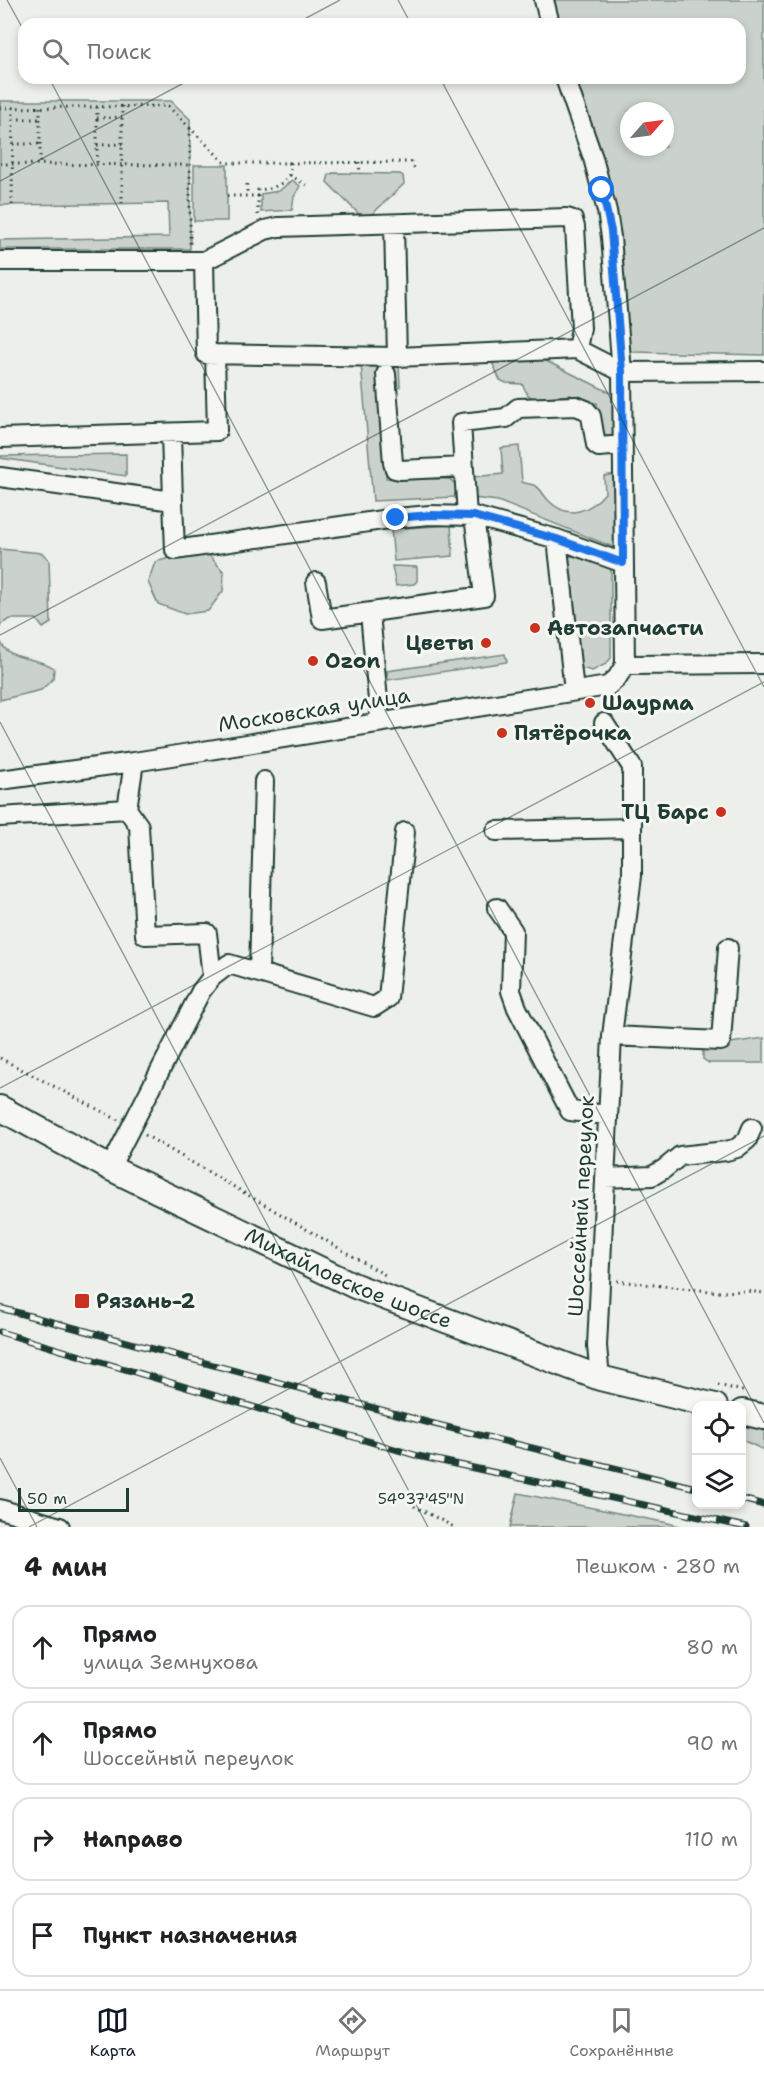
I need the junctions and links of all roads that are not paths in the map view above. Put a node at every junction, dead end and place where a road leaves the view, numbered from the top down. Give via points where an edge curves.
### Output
1 (544, 0) edge
2 (548, 18) edge
3 (567, 84) edge
4 (394, 224) junction
5 (0, 261) edge
6 (197, 261) junction
7 (577, 349) junction
8 (215, 354) junction
9 (397, 357) junction
10 (764, 371) edge
11 (622, 372) junction
12 (386, 374) dead end
13 (171, 433) junction
14 (0, 438) edge
15 (622, 445) junction
16 (464, 467) junction
17 (0, 477) edge
18 (173, 501) junction
19 (470, 516) junction
20 (557, 539) junction
21 (623, 563) junction
22 (316, 582) dead end
23 (370, 613) junction
24 (764, 664) edge
25 (625, 666) junction
26 (574, 691) junction
27 (380, 722) junction
28 (604, 723) dead end
29 (134, 762) junction
30 (0, 780) edge
31 (264, 782) dead end
32 (127, 809) junction
33 (0, 818) edge
34 (632, 828) junction
35 (496, 831) dead end
36 (405, 832) dead end
37 (497, 908) dead end
38 (729, 948) dead end
39 (260, 972) junction
40 (212, 976) junction
41 (612, 1036) junction
42 (0, 1107) edge
43 (608, 1114) junction
44 (752, 1128) dead end
45 (110, 1168) junction
46 (605, 1178) junction
47 (600, 1378) junction
48 (716, 1395) edge
49 (747, 1403) edge
50 (764, 1417) edge
51 (0, 1509) edge
52 (60, 1527) edge

1 - 2 street
3 - 11 street via 609,218
4 - 6 street via 271,228
4 - 7 street via 573,220 581,328
4 - 9 street
5 - 6 street
6 - 8 street via 206,354
7 - 9 street
7 - 11 street
8 - 9 street
8 - 13 street via 217,431
10 - 11 street
11 - 15 street
12 - 16 street via 395,469
13 - 14 street
13 - 18 street
15 - 16 street via 596,445 591,416 576,406 518,408 506,418 460,423
15 - 21 street
16 - 19 street
17 - 18 street
18 - 19 street via 175,550 396,518
19 - 20 street
19 - 23 street via 484,596
20 - 21 street
20 - 26 street
21 - 25 street
22 - 23 street via 322,619
23 - 27 street
24 - 25 street
25 - 26 street, Московская улица via 608,686
26 - 27 street, Московская улица
27 - 29 street, Московская улица
28 - 34 street, Шоссейный переулок via 632,767
29 - 30 street, Московская улица
29 - 32 street
31 - 39 street
32 - 33 street
32 - 40 street via 139,826 145,934 207,933
34 - 35 street
34 - 41 street, Шоссейный переулок via 632,876
36 - 39 street via 388,998 374,1007
37 - 43 street via 513,931 511,992 570,1110
38 - 41 street via 721,1041
39 - 40 street via 230,964
40 - 45 street
41 - 43 street, Шоссейный переулок
42 - 45 main road, Михайловское шоссе
43 - 46 street, Шоссейный переулок
44 - 46 street via 747,1140 737,1148 680,1156 652,1176
45 - 47 main road, Михайловское шоссе via 355,1286
46 - 47 street, Шоссейный переулок via 597,1346
47 - 48 main road, Михайловское шоссе
49 - 50 main road
51 - 52 street

